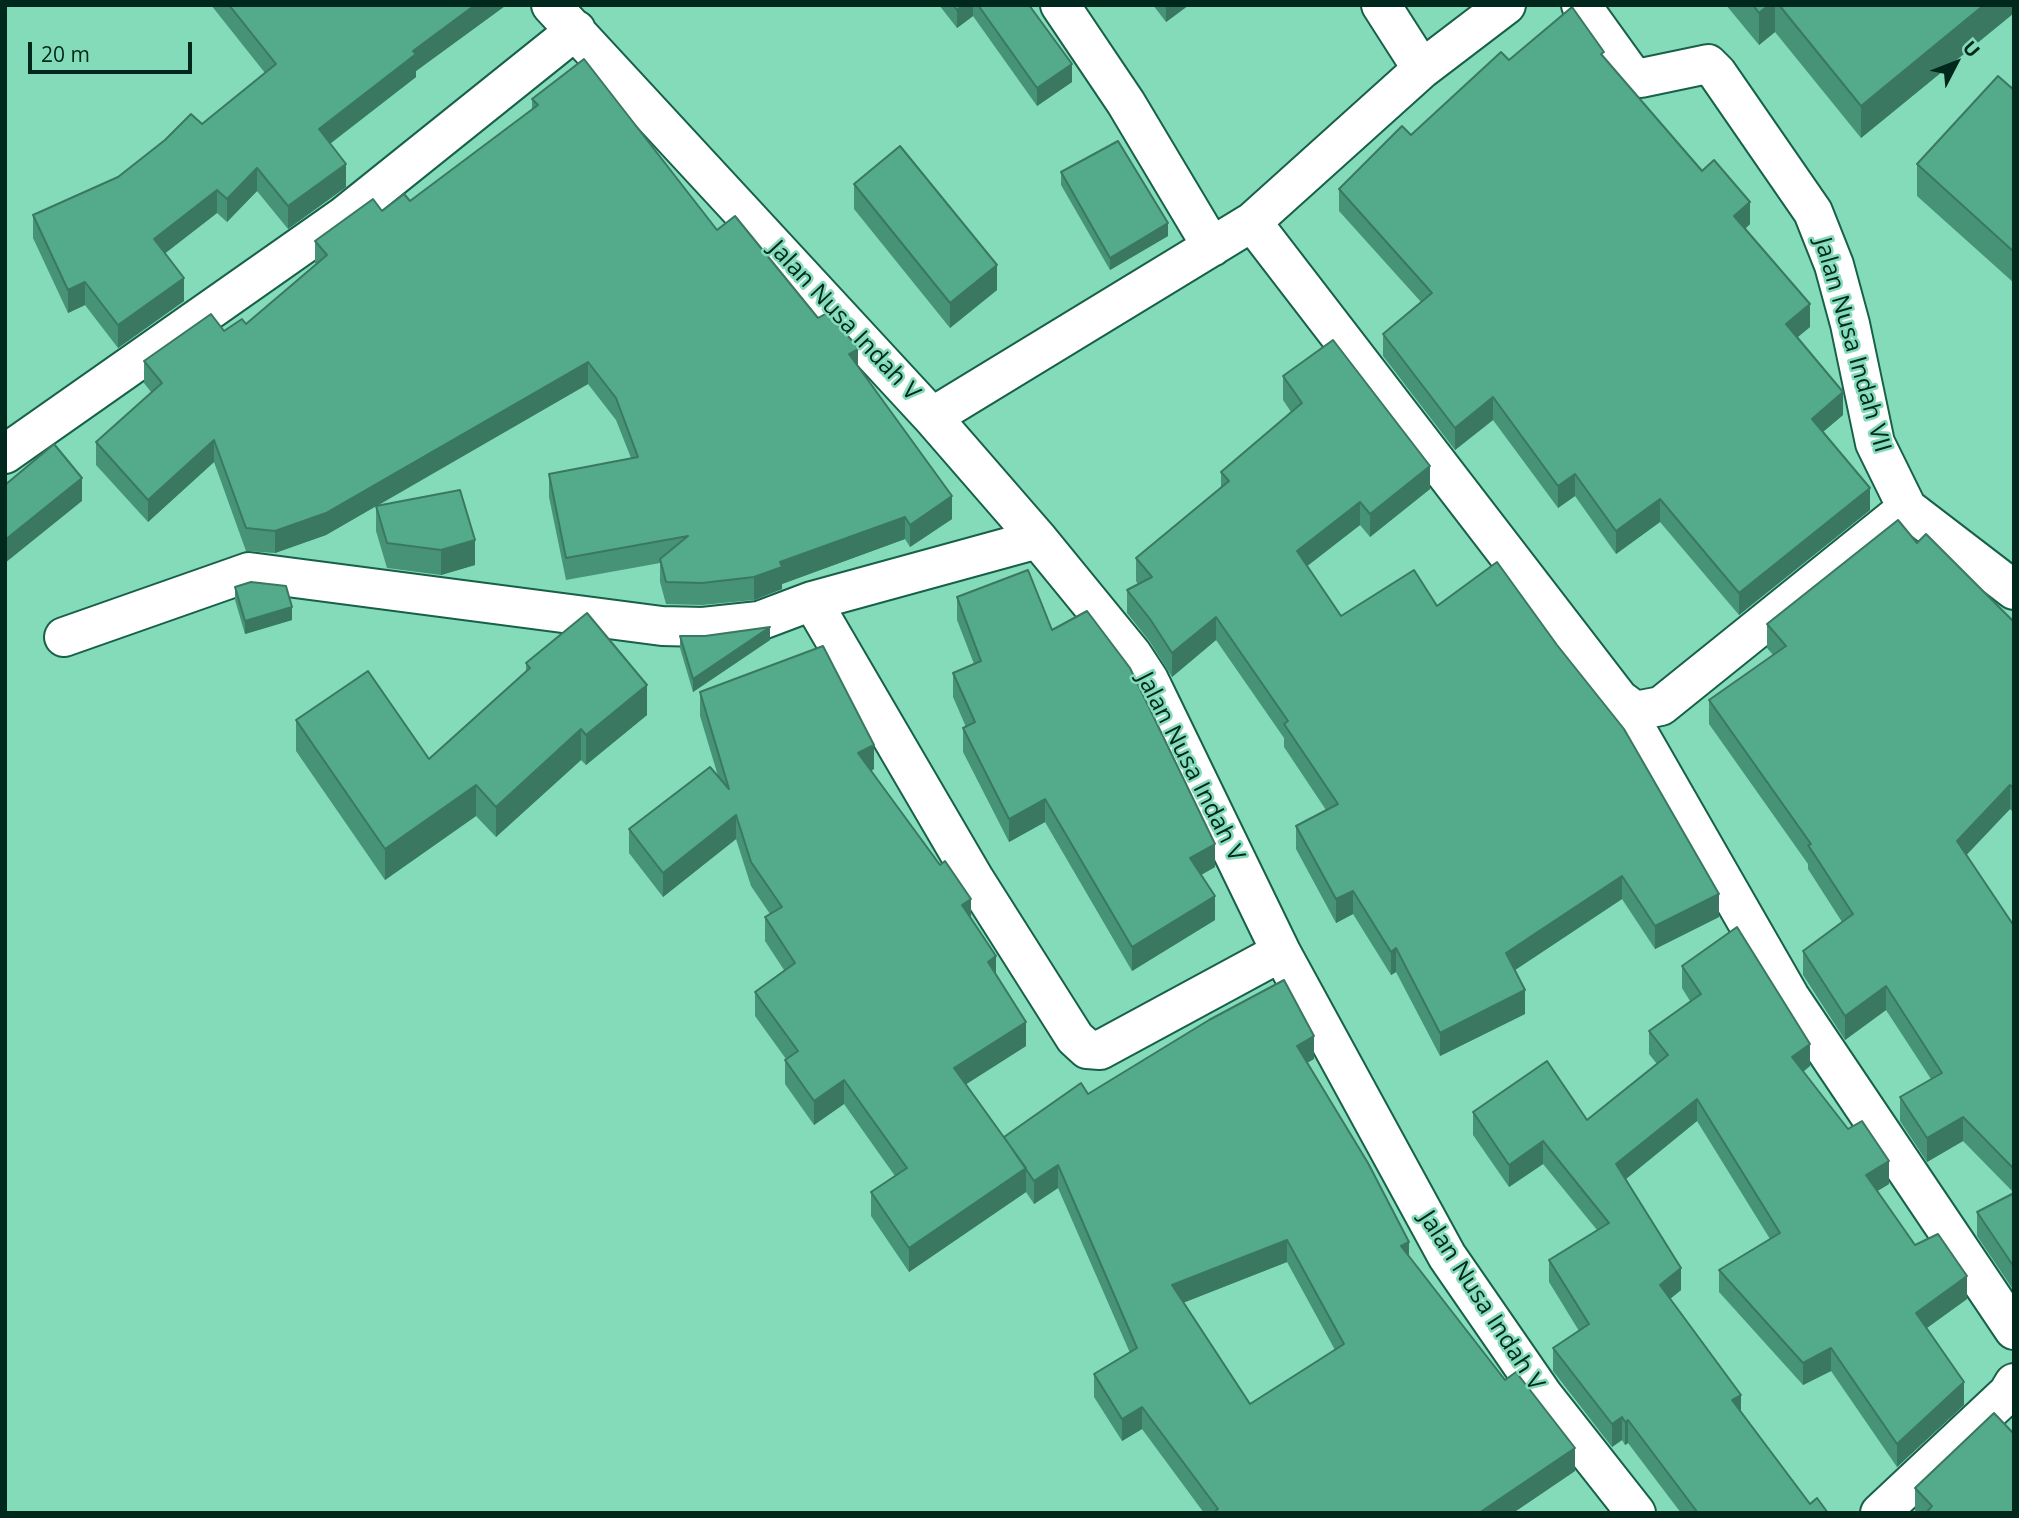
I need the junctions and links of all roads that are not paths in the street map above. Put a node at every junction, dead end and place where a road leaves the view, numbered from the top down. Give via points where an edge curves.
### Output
1 (1060, 5) edge
2 (1381, 5) edge
3 (1506, 5) edge
4 (1581, 5) edge
5 (564, 18) edge
6 (1422, 69) junction
7 (1252, 222) junction
8 (1212, 247) junction
9 (932, 417) junction
10 (5, 454) edge
11 (1907, 508) junction
12 (1038, 539) junction
13 (2014, 590) edge
14 (812, 601) junction
15 (64, 637) dead end
16 (1619, 699) junction
17 (1281, 953) junction
18 (2014, 1330) edge
19 (2014, 1383) edge
20 (1636, 1513) edge
21 (1880, 1513) edge

1 - 8 street via 1126,103
2 - 6 street
3 - 6 street
4 - 11 street, Jalan Nusa Indah VII via 1630,74 1641,78 1708,64 1813,212 1837,276 1875,443
5 - 9 street, Jalan Nusa Indah V
5 - 10 street via 344,216
6 - 7 street
7 - 8 street
7 - 16 street
8 - 9 street
9 - 12 street, Jalan Nusa Indah V
11 - 13 street, Jalan Nusa Indah VII
11 - 16 street via 1661,706 1635,711
12 - 14 street
12 - 17 street, Jalan Nusa Indah V via 1149,680
14 - 15 street via 759,621 703,628 662,626 249,572
14 - 17 street via 975,880 1075,1038 1087,1049 1100,1050
16 - 18 street via 1790,998
17 - 20 street, Jalan Nusa Indah V via 1447,1256 1543,1395
19 - 21 street

